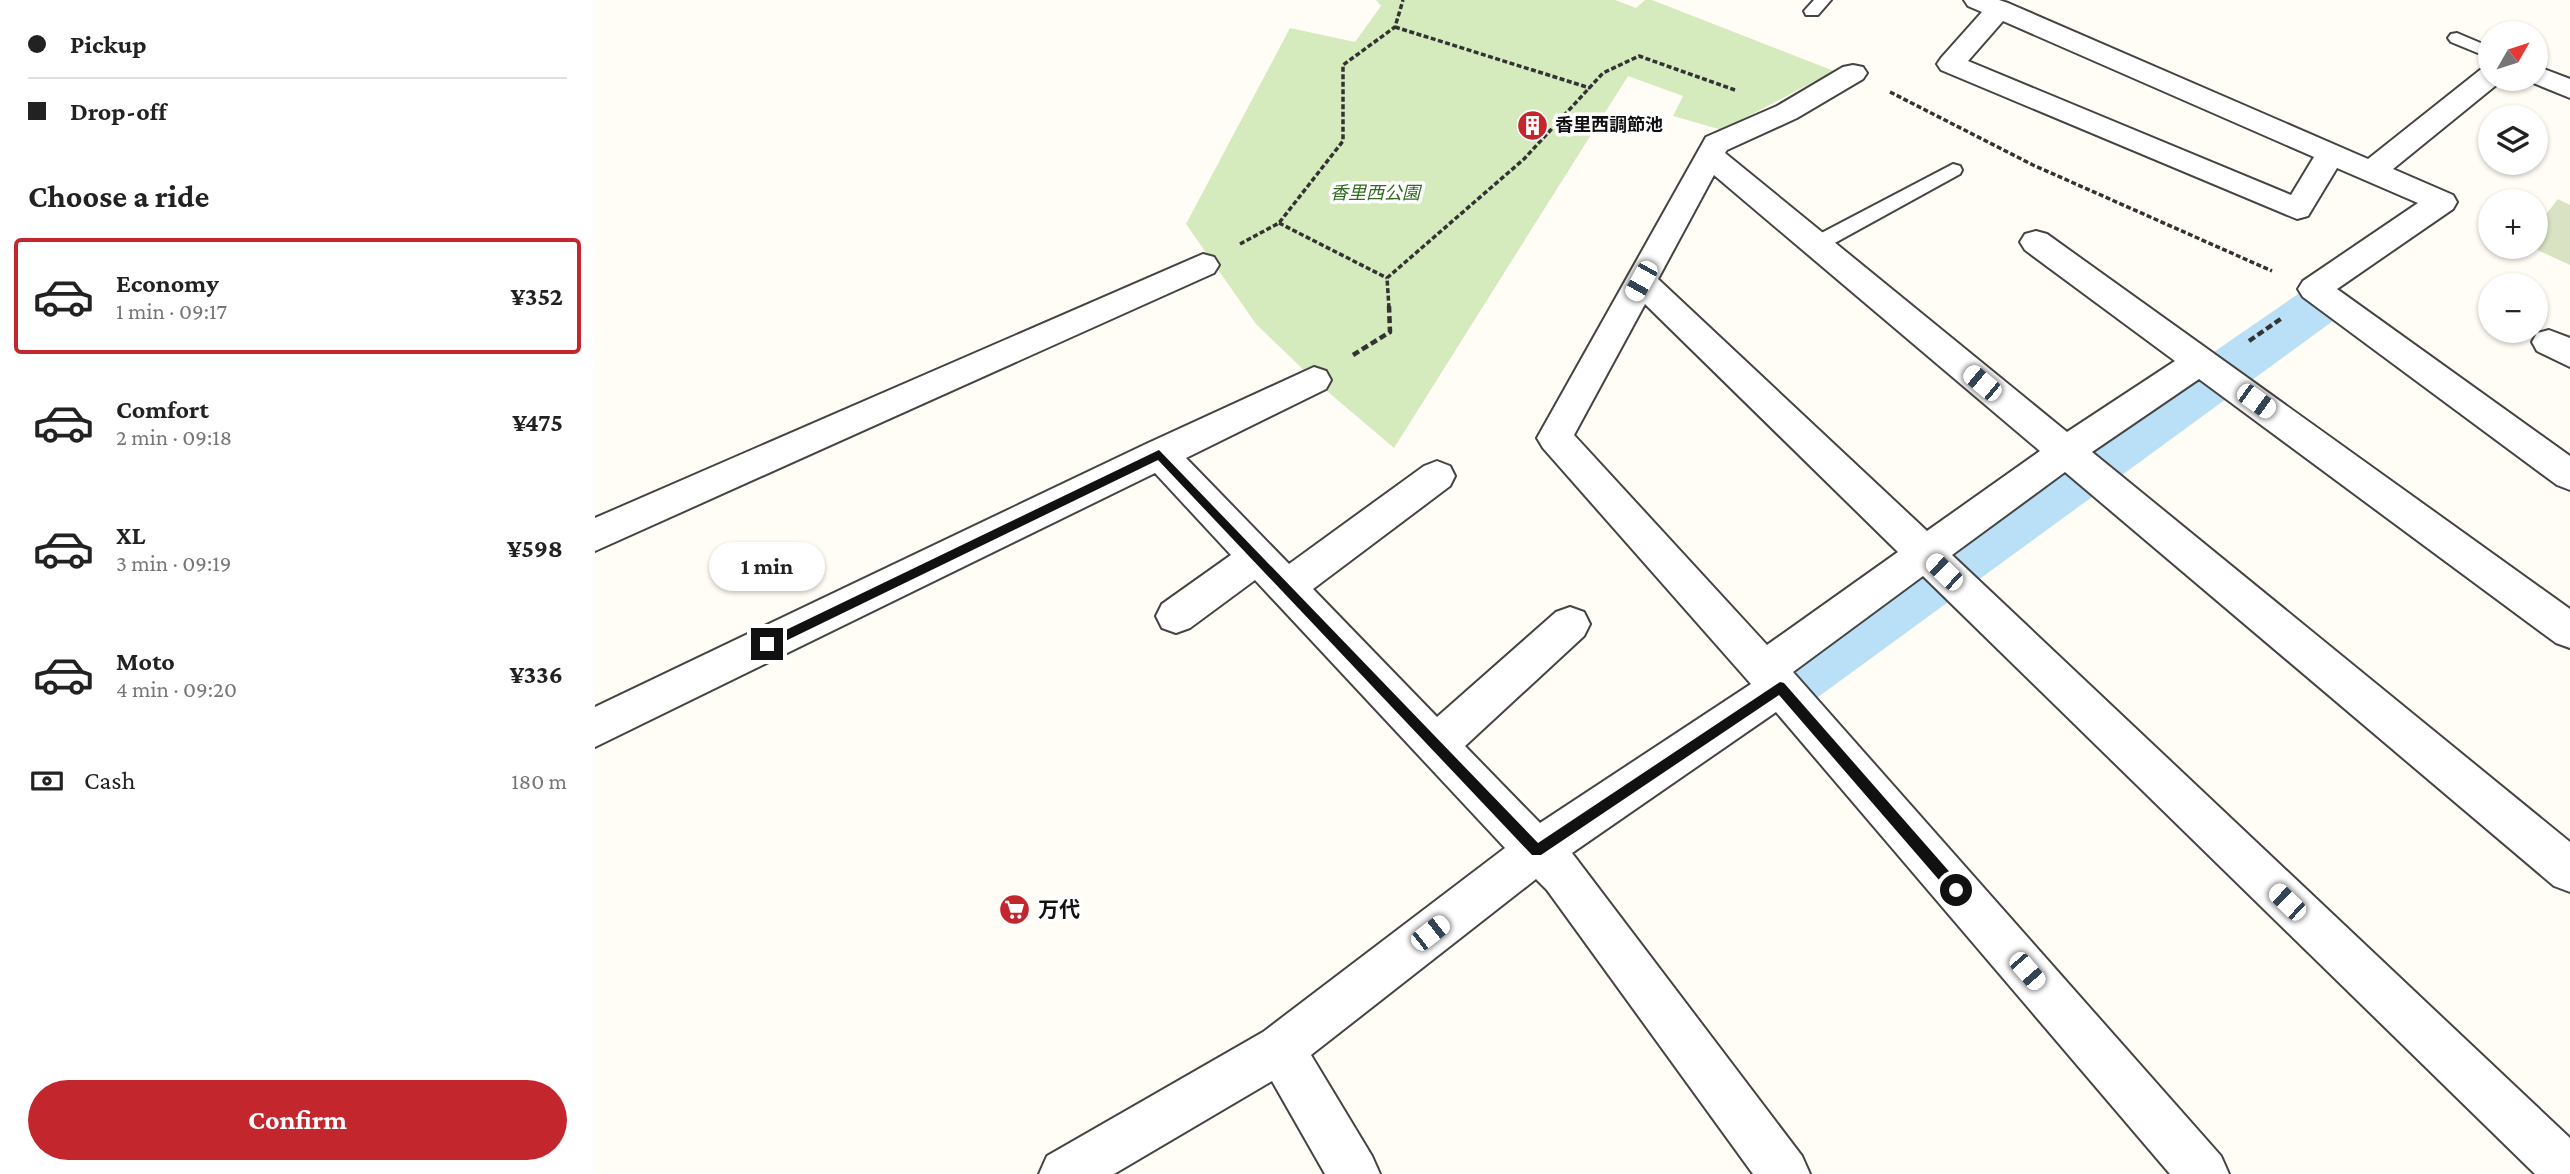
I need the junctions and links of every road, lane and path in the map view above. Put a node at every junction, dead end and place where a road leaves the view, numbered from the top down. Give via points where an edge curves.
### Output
1 (1403, 0) edge
2 (1988, 5) edge
3 (1395, 27) junction
4 (2458, 38) dead end
5 (2478, 47) edge
6 (1853, 73) joint
7 (2548, 79) edge
8 (2478, 86) edge
9 (1590, 88) junction
10 (2570, 89) edge
11 (1713, 150) junction
12 (2331, 153) junction
13 (1953, 170) dead end
14 (2372, 171) junction
15 (1279, 223) junction
16 (2036, 242) dead end
17 (1815, 244) junction
18 (1202, 265) joint
19 (1387, 278) junction
20 (1641, 281) junction
21 (2316, 291) junction
22 (2206, 364) junction
23 (1314, 380) joint
24 (2065, 452) junction
25 (1159, 454) junction
26 (2570, 475) edge
27 (1437, 476) dead end
28 (595, 535) edge
29 (1924, 553) junction
30 (1257, 557) junction
31 (1286, 588) junction
32 (1176, 616) dead end
33 (1570, 624) dead end
34 (2570, 631) edge
35 (1772, 678) junction
36 (595, 727) edge
37 (1436, 745) junction
38 (1537, 851) junction
39 (2570, 870) edge
40 (1280, 1049) junction
41 (2570, 1173) edge
42 (1065, 1174) edge
43 (1354, 1174) edge
44 (1784, 1174) edge
45 (2203, 1174) edge

1 - 3 path
2 - 12 street
2 - 12 street via 1951,64 2297,209
3 - 9 path
3 - 15 path via 1343,65 1343,141
4 - 5 lane
6 - 11 street
6 - 21 path via 2033,165
7 - 10 street
8 - 14 street
9 - 11 path via 1603,73 1639,56 1737,90
9 - 19 path via 1524,159
11 - 17 street
11 - 20 street
12 - 14 street
13 - 17 lane
14 - 21 street via 2442,202
15 - 18 path
15 - 19 path
16 - 22 street
17 - 24 street
18 - 28 street
19 - 23 path via 1390,332
20 - 29 street
20 - 35 street via 1555,438
21 - 22 path
21 - 26 street
22 - 24 street
22 - 34 street
23 - 25 street
24 - 29 street
24 - 39 street
25 - 30 street
25 - 36 street
27 - 31 street
29 - 35 street
29 - 41 street
30 - 31 street
30 - 32 street
31 - 37 street
33 - 37 street
35 - 38 street
35 - 45 street
37 - 38 street
38 - 40 street
38 - 44 street via 1563,874
40 - 42 street
40 - 43 street

